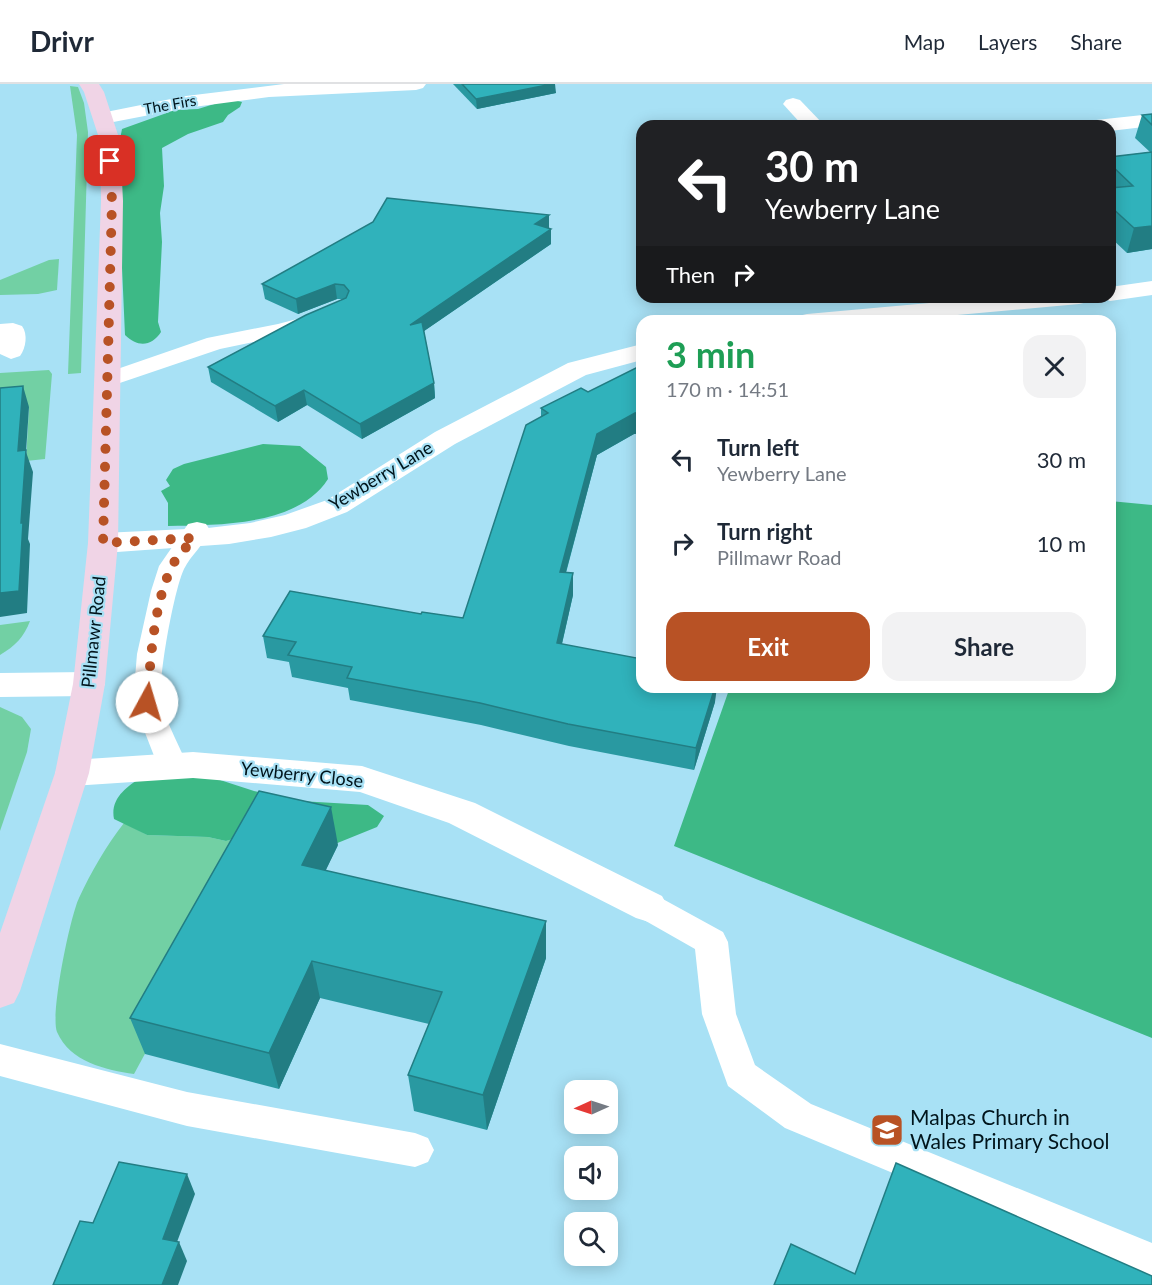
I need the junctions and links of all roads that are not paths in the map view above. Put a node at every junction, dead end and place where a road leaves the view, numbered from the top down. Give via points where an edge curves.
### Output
1 (89, 84) edge
2 (416, 84) edge
3 (793, 104) dead end
4 (103, 118) junction
5 (809, 120) edge
6 (1152, 120) edge
7 (1116, 124) edge
8 (1152, 288) edge
9 (1116, 293) edge
10 (1012, 303) edge
11 (330, 311) edge
12 (875, 315) edge
13 (636, 354) edge
14 (108, 380) junction
15 (195, 534) junction
16 (103, 543) junction
17 (89, 684) junction
18 (0, 685) edge
19 (173, 766) junction
20 (72, 773) junction
21 (649, 906) joint
22 (0, 991) edge
23 (0, 1060) edge
24 (415, 1150) dead end
25 (1152, 1262) edge

1 - 4 street, Pillmawr Road
2 - 4 street, The Firs via 247,93
3 - 5 street
4 - 14 street, Pillmawr Road via 110,141 112,201
6 - 7 street
8 - 9 street
10 - 12 street
11 - 14 lane via 303,324 215,344
13 - 15 street, Yewberry Lane via 577,369 445,438 337,506 273,528
14 - 16 street, Pillmawr Road
15 - 16 street, Yewberry Lane
15 - 19 lane via 172,566 151,654 147,702
16 - 17 street, Pillmawr Road
17 - 18 street
17 - 20 street, Pillmawr Road
19 - 20 street, Yewberry Close
19 - 21 street, Yewberry Close via 362,780 462,813
20 - 22 street, Pillmawr Road
21 - 25 lane via 711,942 719,1014 741,1076 789,1110
23 - 24 lane via 187,1109

